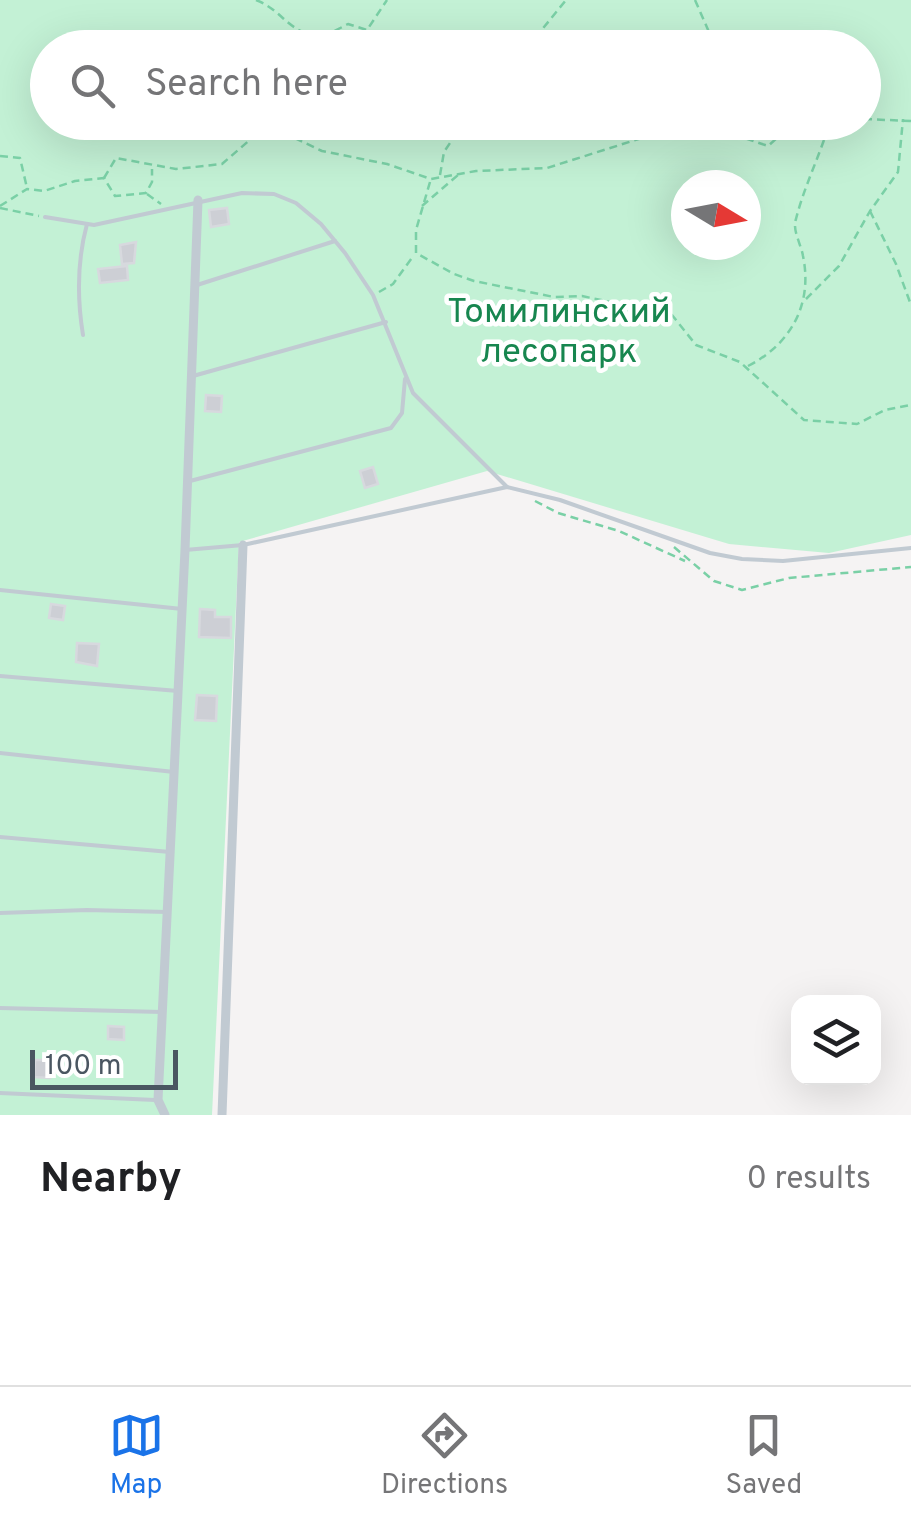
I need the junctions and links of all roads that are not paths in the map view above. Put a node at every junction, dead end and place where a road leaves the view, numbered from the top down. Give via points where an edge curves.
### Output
1 (198, 200) junction
2 (45, 217) road end
3 (87, 224) junction
4 (335, 241) junction
5 (195, 286) junction
6 (386, 322) junction
7 (82, 335) dead end
8 (406, 374) junction
9 (192, 376) junction
10 (188, 482) junction
11 (507, 488) junction
12 (243, 545) junction
13 (911, 548) edge
14 (186, 550) junction
15 (0, 590) edge
16 (182, 609) junction
17 (0, 676) edge
18 (178, 691) junction
19 (0, 753) edge
20 (174, 772) junction
21 (0, 836) edge
22 (170, 852) junction
23 (167, 912) junction
24 (0, 913) edge
25 (0, 1008) edge
26 (162, 1012) junction
27 (0, 1093) edge
28 (158, 1100) junction
29 (165, 1115) edge
30 (222, 1115) edge

1 - 3 lane
1 - 4 lane via 274,194 296,203
1 - 5 street
2 - 3 lane
3 - 7 lane via 78,300
4 - 5 lane
4 - 6 lane
5 - 9 street
6 - 8 lane
6 - 9 lane
8 - 10 lane via 402,413 390,428
8 - 11 lane via 413,393
9 - 10 street
10 - 14 street
11 - 12 lane
11 - 13 lane via 710,553 783,561
12 - 14 lane
12 - 30 street
14 - 16 street
15 - 16 lane
16 - 18 street
17 - 18 lane
18 - 20 street
19 - 20 lane
20 - 22 street
21 - 22 lane
22 - 23 street
23 - 24 lane
23 - 26 street
25 - 26 lane
26 - 28 street
27 - 28 lane
28 - 29 street

